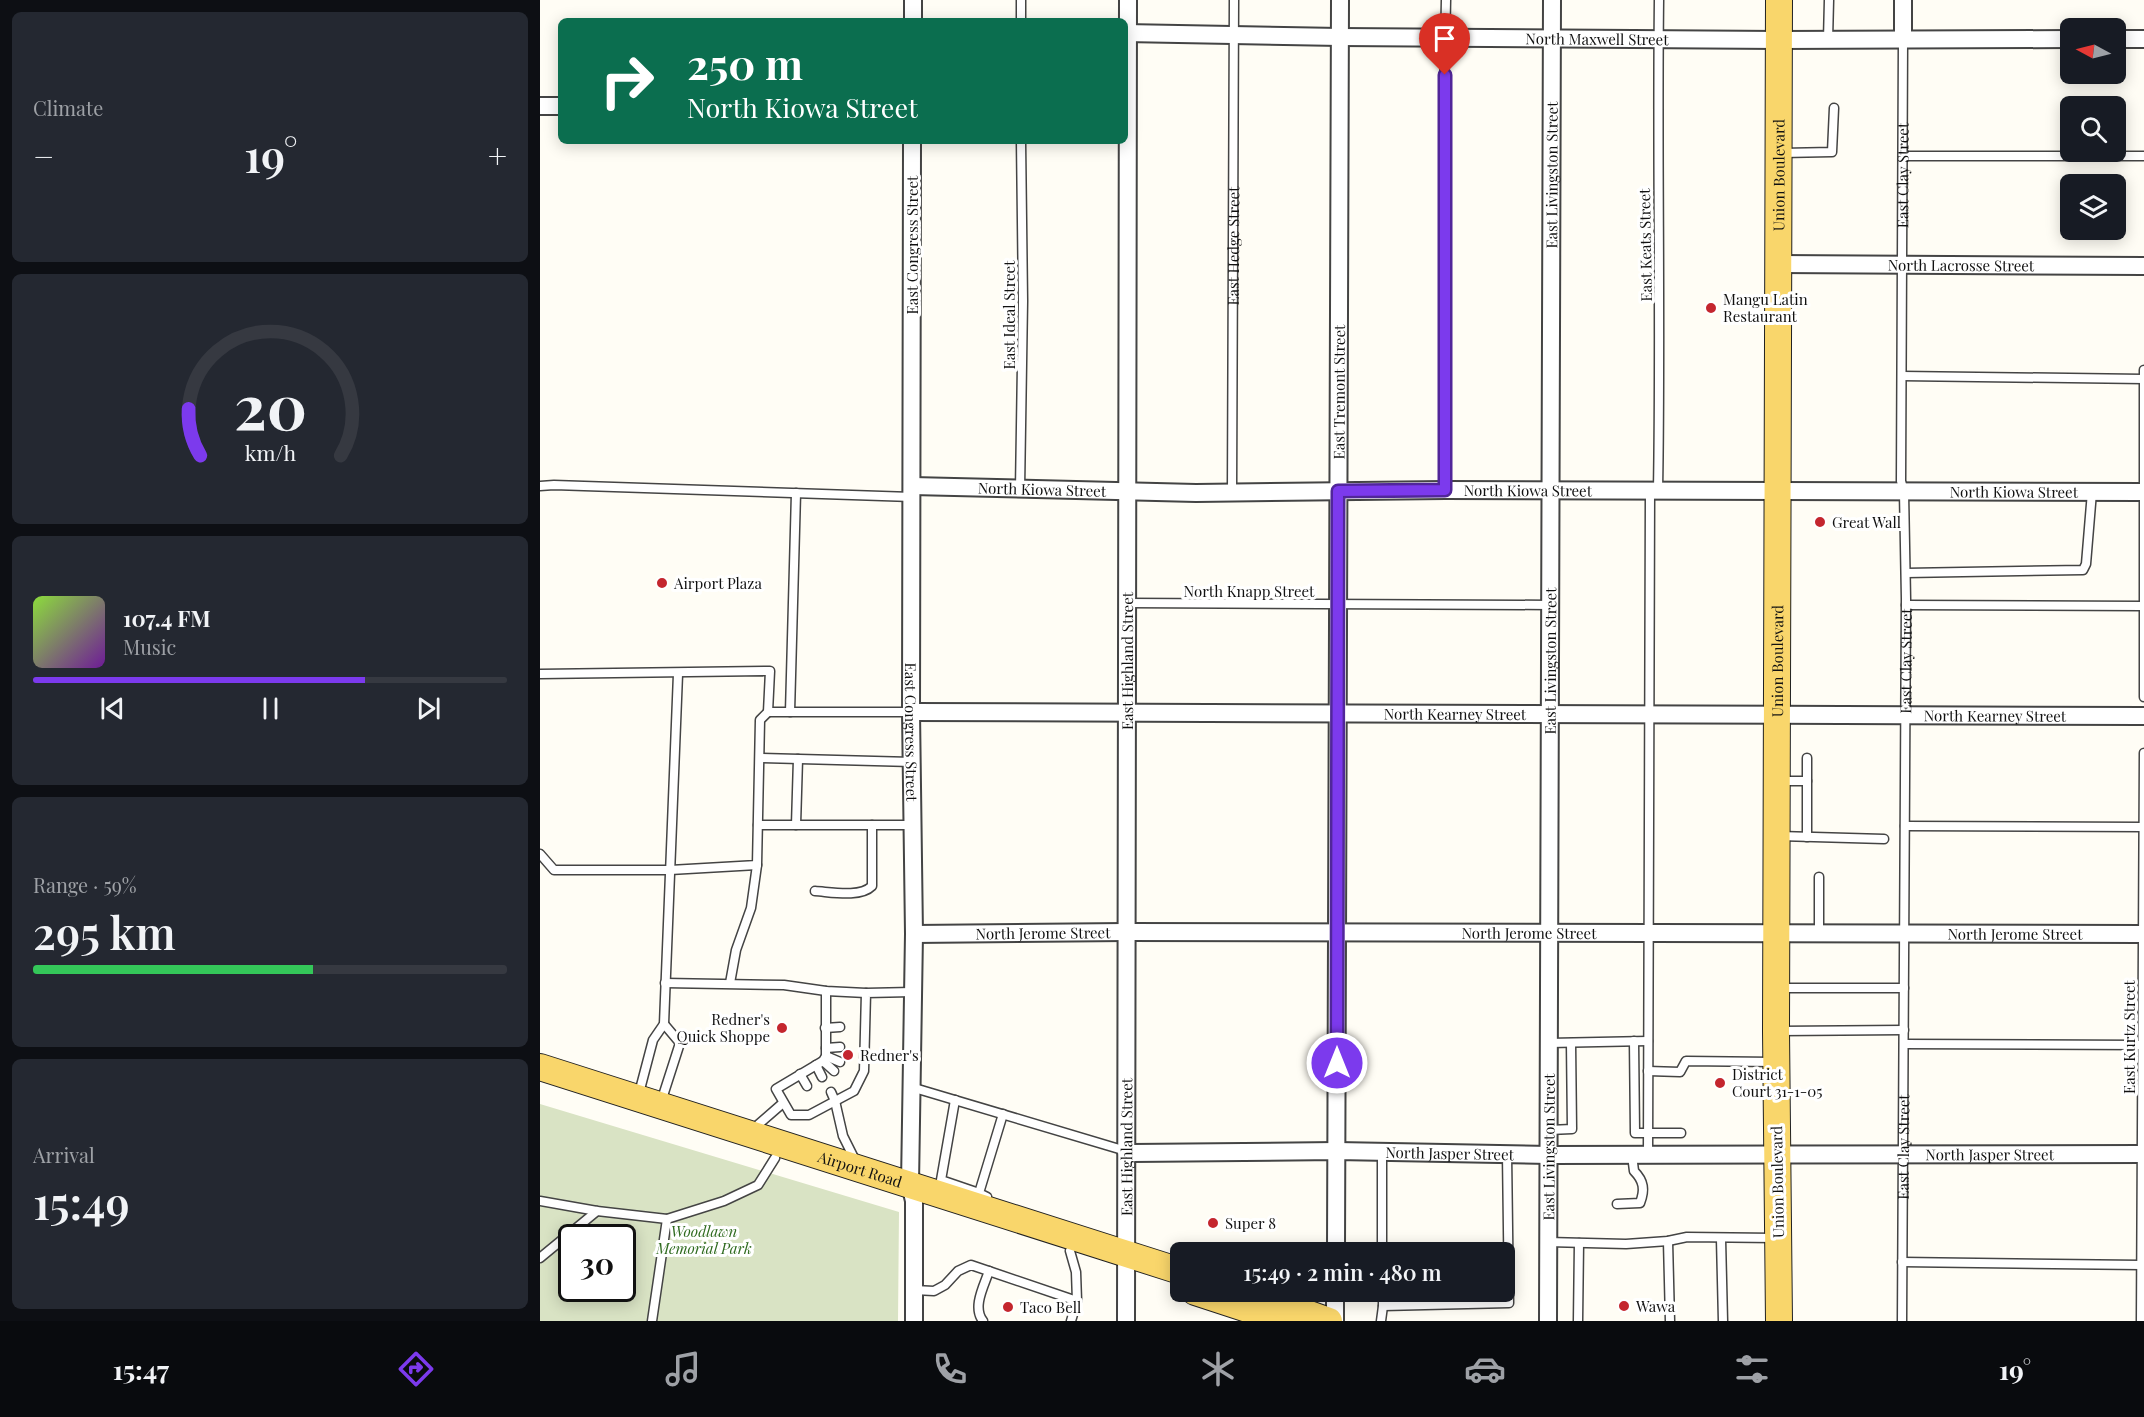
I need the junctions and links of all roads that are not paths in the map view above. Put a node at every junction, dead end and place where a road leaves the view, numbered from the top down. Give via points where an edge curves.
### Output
1 (913, 0) edge
2 (1021, 0) edge
3 (1128, 0) edge
4 (1234, 0) edge
5 (1340, 0) edge
6 (1446, 0) edge
7 (1552, 0) edge
8 (1659, 0) edge
9 (1779, 0) edge
10 (1829, 0) edge
11 (1903, 0) edge
12 (913, 18) edge
13 (1021, 18) edge
14 (1127, 18) edge
15 (1128, 33) edge
16 (1234, 36) junction
17 (1340, 37) junction
18 (1446, 37) junction
19 (1552, 38) junction
20 (1658, 38) junction
21 (2060, 39) edge
22 (2126, 39) edge
23 (2144, 39) edge
24 (1779, 40) junction
25 (1828, 40) junction
26 (1904, 40) junction
27 (540, 106) edge
28 (558, 106) edge
29 (1834, 108) dead end
30 (912, 144) edge
31 (1021, 144) edge
32 (1126, 144) edge
33 (1779, 153) junction
34 (1903, 156) junction
35 (2144, 156) edge
36 (1778, 264) junction
37 (1903, 265) junction
38 (2144, 266) edge
39 (2144, 370) edge
40 (1902, 376) junction
41 (2144, 379) edge
42 (540, 486) edge
43 (1020, 489) junction
44 (1445, 490) junction
45 (1551, 490) junction
46 (1654, 490) junction
47 (1127, 491) junction
48 (1338, 491) junction
49 (1778, 491) junction
50 (912, 492) junction
51 (1232, 492) junction
52 (1904, 492) junction
53 (2092, 492) junction
54 (2144, 492) edge
55 (796, 493) junction
56 (1905, 573) junction
57 (1127, 603) junction
58 (1338, 605) junction
59 (1551, 605) junction
60 (1906, 606) junction
61 (2144, 606) edge
62 (540, 674) edge
63 (678, 674) junction
64 (2144, 697) edge
65 (768, 711) junction
66 (790, 712) junction
67 (911, 712) junction
68 (1126, 713) junction
69 (1339, 713) junction
70 (1551, 714) junction
71 (1650, 714) junction
72 (1776, 714) junction
73 (1906, 715) junction
74 (2144, 716) edge
75 (2144, 753) edge
76 (759, 758) junction
77 (1807, 758) dead end
78 (798, 759) junction
79 (912, 762) junction
80 (1776, 781) junction
81 (1807, 781) junction
82 (758, 825) junction
83 (796, 825) junction
84 (872, 825) junction
85 (912, 825) junction
86 (1905, 826) junction
87 (2144, 827) edge
88 (1776, 836) junction
89 (1807, 837) junction
90 (1884, 839) dead end
91 (540, 854) edge
92 (757, 865) junction
93 (670, 870) junction
94 (1819, 877) dead end
95 (815, 891) dead end
96 (1126, 932) junction
97 (1338, 932) junction
98 (1550, 933) junction
99 (1648, 933) junction
100 (1776, 933) junction
101 (914, 934) junction
102 (1819, 934) junction
103 (1905, 934) junction
104 (2143, 934) edge
105 (665, 983) junction
106 (730, 983) junction
107 (1776, 988) junction
108 (1904, 988) junction
109 (826, 991) junction
110 (912, 992) junction
111 (866, 993) junction
112 (664, 1024) junction
113 (825, 1028) junction
114 (840, 1028) dead end
115 (1904, 1030) junction
116 (1776, 1031) junction
117 (1634, 1041) junction
118 (1648, 1041) junction
119 (1549, 1043) junction
120 (1571, 1043) junction
121 (1904, 1044) junction
122 (2142, 1045) junction
123 (840, 1047) dead end
124 (823, 1058) junction
125 (840, 1062) dead end
126 (1776, 1062) junction
127 (540, 1067) edge
128 (834, 1071) dead end
129 (1648, 1071) junction
130 (800, 1074) junction
131 (822, 1077) dead end
132 (847, 1083) dead end
133 (540, 1084) edge
134 (807, 1086) dead end
135 (910, 1086) junction
136 (854, 1091) junction
137 (833, 1096) junction
138 (955, 1100) junction
139 (649, 1101) junction
140 (783, 1102) junction
141 (1003, 1114) junction
142 (1549, 1130) junction
143 (748, 1132) junction
144 (1648, 1133) junction
145 (1681, 1133) dead end
146 (1126, 1151) junction
147 (1337, 1151) junction
148 (1382, 1152) junction
149 (1903, 1153) junction
150 (1507, 1154) junction
151 (1777, 1154) junction
152 (2143, 1154) edge
153 (1548, 1155) junction
154 (1640, 1155) junction
155 (775, 1158) junction
156 (859, 1168) junction
157 (912, 1192) junction
158 (954, 1192) junction
159 (979, 1194) junction
160 (540, 1200) edge
161 (1617, 1203) dead end
162 (1000, 1205) junction
163 (597, 1211) junction
164 (667, 1219) junction
165 (1778, 1238) junction
166 (1721, 1239) junction
167 (1668, 1241) junction
168 (1336, 1242) edge
169 (1382, 1242) edge
170 (1548, 1242) junction
171 (1579, 1243) junction
172 (1070, 1251) junction
173 (540, 1258) edge
174 (1125, 1261) junction
175 (1902, 1262) junction
176 (2141, 1264) junction
177 (1170, 1269) edge
178 (989, 1271) junction
179 (1170, 1282) edge
180 (914, 1290) junction
181 (1077, 1301) junction
182 (1230, 1302) edge
183 (1335, 1302) edge
184 (1383, 1302) edge
185 (1383, 1306) junction
186 (1251, 1308) edge
187 (652, 1321) edge
188 (914, 1321) edge
189 (983, 1321) edge
190 (1071, 1321) edge
191 (1126, 1321) edge
192 (1284, 1321) edge
193 (1329, 1321) edge
194 (1335, 1321) edge
195 (1382, 1321) edge
196 (1548, 1321) edge
197 (1578, 1321) edge
198 (1670, 1321) edge
199 (1723, 1321) edge
200 (1779, 1321) edge
201 (1902, 1321) edge
202 (2141, 1321) edge

1 - 12 street
2 - 13 lane
3 - 14 street, East Highland Street
4 - 16 lane, East Hedge Street
5 - 17 street, East Tremont Street
6 - 18 lane
7 - 19 street, East Livingston Street
8 - 20 lane, East Keats Street
9 - 24 main road, Union Boulevard
10 - 25 lane
11 - 26 street, East Clay Street
15 - 16 street, North Maxwell Street
16 - 17 street, North Maxwell Street
16 - 51 lane, East Hedge Street
17 - 18 street, North Maxwell Street
17 - 48 street, East Tremont Street
18 - 19 street, North Maxwell Street
18 - 44 lane
19 - 20 street, North Maxwell Street
19 - 45 street, East Livingston Street
20 - 24 street, North Maxwell Street
20 - 46 lane, East Keats Street via 1660,375
21 - 26 street, North Maxwell Street
22 - 23 street
24 - 25 street, North Maxwell Street
24 - 33 main road, Union Boulevard
25 - 26 street, North Maxwell Street
26 - 34 lane, East Clay Street
27 - 28 street
29 - 33 lane via 1832,152
30 - 50 street, East Congress Street
31 - 43 lane, East Ideal Street
32 - 47 street, East Highland Street
33 - 36 main road, Union Boulevard
34 - 35 lane
34 - 37 lane, East Clay Street
36 - 37 street, North Lacrosse Street
36 - 49 main road, Union Boulevard
37 - 38 street, North Lacrosse Street
37 - 40 lane, East Clay Street
39 - 41 lane
40 - 41 lane
40 - 52 lane, East Clay Street
41 - 54 lane
42 - 55 lane
43 - 47 street, North Kiowa Street
43 - 50 street, North Kiowa Street
44 - 45 street, North Kiowa Street
44 - 48 street, North Kiowa Street
45 - 46 street, North Kiowa Street
45 - 59 street, East Livingston Street
46 - 49 street, North Kiowa Street
46 - 71 lane, East Keats Street
47 - 51 street, North Kiowa Street
47 - 57 street, East Highland Street
48 - 51 street, North Kiowa Street
48 - 58 street, East Tremont Street
49 - 52 street, North Kiowa Street
49 - 72 main road, Union Boulevard
50 - 55 lane
50 - 67 street, East Congress Street
52 - 53 street, North Kiowa Street
52 - 56 lane, East Clay Street
53 - 54 street, North Kiowa Street
53 - 56 lane via 2083,570
54 - 61 lane
55 - 66 lane
56 - 60 lane, East Clay Street
57 - 58 lane, North Knapp Street
57 - 68 street, East Highland Street
58 - 59 lane, North Knapp Street
58 - 69 street, East Tremont Street
59 - 70 street, East Livingston Street
60 - 61 lane
60 - 73 lane, East Clay Street
61 - 64 lane
62 - 63 lane
63 - 65 lane via 770,671
63 - 93 lane
65 - 66 lane
65 - 76 lane via 760,720
66 - 67 lane
67 - 68 street, North Kearney Street
67 - 79 street, East Congress Street
68 - 69 street, North Kearney Street
68 - 96 street, East Highland Street
69 - 70 street, North Kearney Street
69 - 97 street, East Tremont Street
70 - 71 street, North Kearney Street
70 - 98 street, East Livingston Street
71 - 72 street, North Kearney Street
71 - 99 lane, East Keats Street
72 - 73 street, North Kearney Street
72 - 80 main road, Union Boulevard
73 - 74 street, North Kearney Street
73 - 86 lane, East Clay Street
75 - 87 lane, East Kurtz Street
76 - 78 lane
76 - 82 lane
77 - 81 lane
78 - 79 lane
78 - 83 lane
79 - 85 street, East Congress Street
80 - 81 lane
80 - 88 main road, Union Boulevard
81 - 89 lane
82 - 83 lane
82 - 92 lane
83 - 84 lane
84 - 85 lane
84 - 95 lane via 872,886 859,892
85 - 101 street, East Congress Street
86 - 87 lane
86 - 103 lane, East Clay Street
87 - 104 lane, East Kurtz Street
88 - 89 lane
88 - 100 main road, Union Boulevard
89 - 90 lane
91 - 93 lane via 554,870
92 - 93 lane
92 - 106 lane via 751,908 736,950
93 - 105 lane
94 - 102 lane
96 - 97 street, North Jerome Street
96 - 101 street, North Jerome Street
96 - 146 street, East Highland Street
97 - 98 street, North Jerome Street
97 - 147 street, East Tremont Street
98 - 99 street, North Jerome Street
98 - 119 street, East Livingston Street
99 - 100 street, North Jerome Street
99 - 118 lane
100 - 102 street, North Jerome Street
100 - 107 main road, Union Boulevard
101 - 110 street, East Congress Street
102 - 103 street, North Jerome Street
103 - 104 street, North Jerome Street
103 - 108 lane, East Clay Street
104 - 122 lane, East Kurtz Street
105 - 106 lane
105 - 112 lane
106 - 109 lane
107 - 108 lane
107 - 116 main road, Union Boulevard
108 - 115 lane, East Clay Street
109 - 111 lane
109 - 113 lane
110 - 111 lane
110 - 135 street, East Congress Street
111 - 136 lane via 860,1069
112 - 139 lane via 653,1040
112 - 139 lane via 680,1043
113 - 114 lane
113 - 124 lane
115 - 116 lane
115 - 121 lane, East Clay Street
116 - 126 main road, Union Boulevard
117 - 118 lane
117 - 120 lane
117 - 144 lane via 1635,1133
118 - 129 lane
119 - 120 lane
119 - 142 street, East Livingston Street
120 - 142 lane via 1572,1129
121 - 122 lane
121 - 149 lane, East Clay Street
122 - 152 lane, East Kurtz Street
123 - 124 lane
124 - 125 lane
124 - 128 lane
124 - 130 lane
124 - 131 lane
126 - 129 lane via 1686,1061 1680,1072
126 - 151 main road, Union Boulevard
127 - 139 main road, Airport Road
129 - 144 lane
130 - 134 lane
130 - 140 lane via 776,1089
132 - 136 lane
133 - 155 main road, Airport Road
135 - 138 lane, North Jasper Street
135 - 157 street, East Congress Street
136 - 137 lane
137 - 140 lane via 809,1115 791,1115
137 - 156 lane via 843,1136
138 - 141 lane, North Jasper Street
138 - 158 lane via 940,1179
139 - 143 main road, Airport Road
140 - 143 lane
141 - 146 lane, North Jasper Street
141 - 159 lane
142 - 153 street, East Livingston Street
143 - 156 main road, Airport Road
144 - 145 lane
144 - 154 lane
146 - 147 street, North Jasper Street
146 - 174 street, East Highland Street
147 - 148 street, North Jasper Street
147 - 168 street, East Tremont Street
148 - 150 street, North Jasper Street
148 - 169 lane
149 - 151 street, North Jasper Street
149 - 152 street, North Jasper Street
149 - 175 lane, East Clay Street
150 - 153 street, North Jasper Street
150 - 185 lane via 1509,1303
151 - 154 street, North Jasper Street
151 - 165 main road, Union Boulevard
152 - 176 lane, East Kurtz Street
153 - 154 street, North Jasper Street
153 - 170 street, East Livingston Street
154 - 161 lane via 1634,1171 1642,1179 1641,1203
155 - 157 main road, Airport Road
155 - 164 lane via 758,1185 724,1201
156 - 157 main road, Airport Road
157 - 158 main road, Airport Road
157 - 172 main road, Airport Road
157 - 180 street, East Congress Street
158 - 159 lane
158 - 162 main road, Airport Road
159 - 162 lane
160 - 163 lane
162 - 174 main road, Airport Road
163 - 164 lane
163 - 173 lane
164 - 187 lane
165 - 166 lane
165 - 200 main road, Union Boulevard
166 - 167 lane via 1687,1237
166 - 199 lane
167 - 171 lane
167 - 198 lane
170 - 171 lane
170 - 196 street, East Livingston Street
171 - 197 lane
172 - 174 main road, Airport Road
172 - 181 lane via 1076,1272
174 - 177 main road, Airport Road
174 - 179 main road, Airport Road
174 - 191 street, East Highland Street
175 - 176 lane
175 - 201 lane, East Clay Street
176 - 202 lane, East Kurtz Street
178 - 180 lane via 971,1265 934,1290
178 - 181 lane
178 - 189 lane via 978,1305
180 - 188 street, East Congress Street
181 - 190 lane
182 - 186 main road
183 - 194 street
184 - 185 lane
185 - 195 lane
186 - 192 main road
186 - 193 main road

